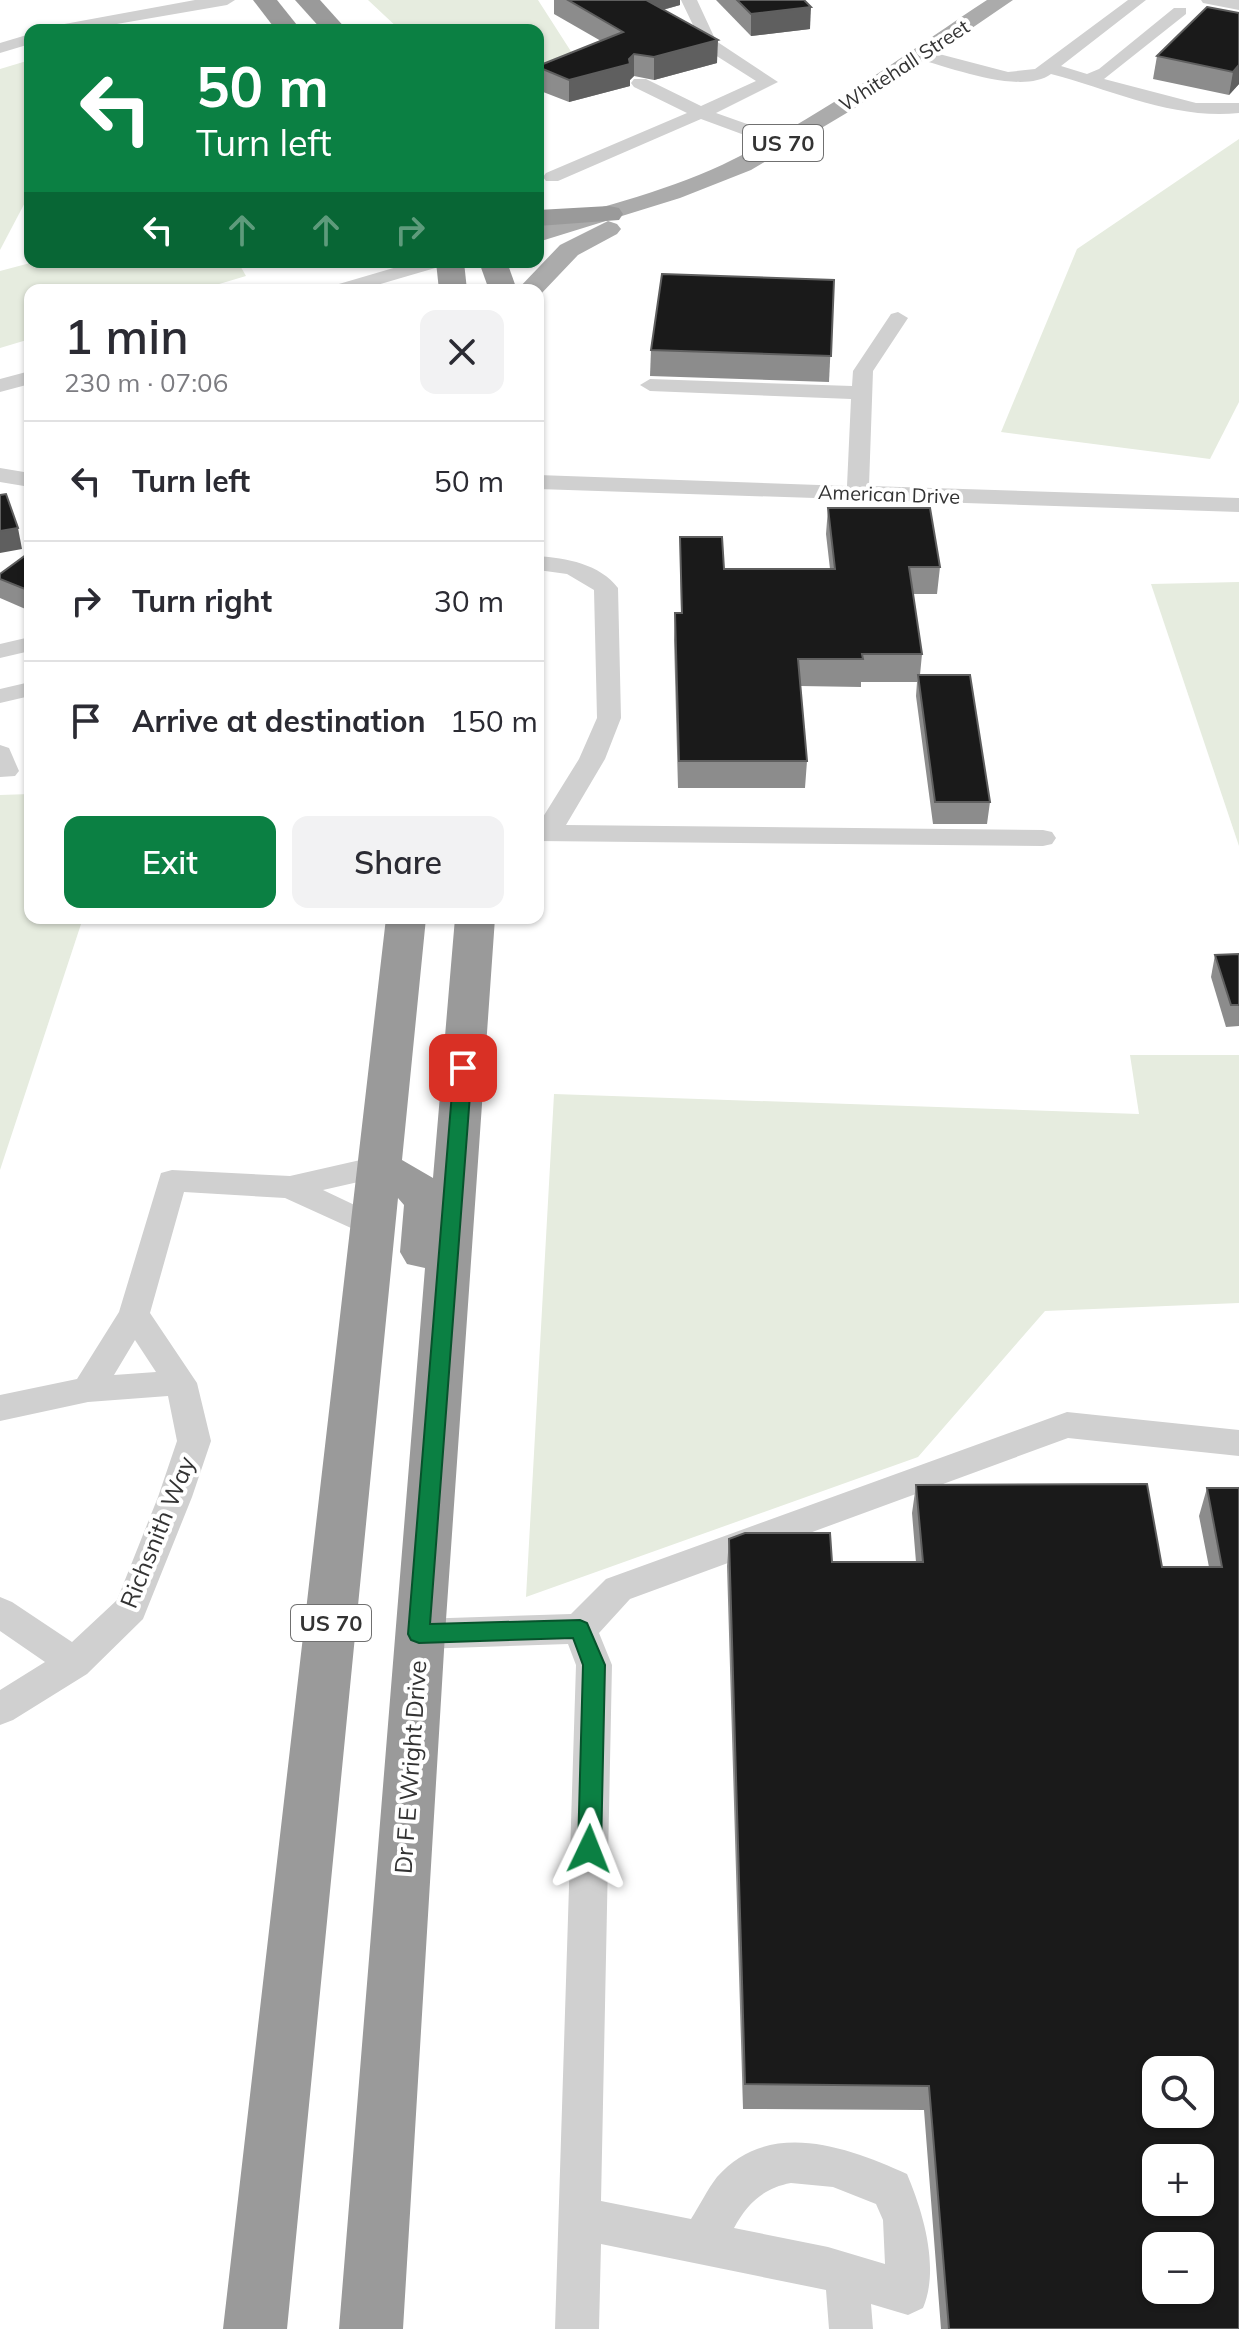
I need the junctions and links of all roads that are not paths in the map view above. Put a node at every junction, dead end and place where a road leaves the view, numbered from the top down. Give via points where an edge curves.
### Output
1 (227, 0) edge
2 (265, 0) edge
3 (307, 0) edge
4 (689, 0) edge
5 (1002, 0) edge
6 (1209, 0) edge
7 (1154, 5) edge
8 (1239, 5) edge
9 (1239, 22) edge
10 (88, 24) edge
11 (284, 24) edge
12 (329, 24) edge
13 (24, 41) edge
14 (0, 48) edge
15 (920, 54) junction
16 (1048, 68) junction
17 (1091, 78) junction
18 (640, 83) edge
19 (1239, 108) edge
20 (701, 113) junction
21 (783, 143) junction
22 (552, 177) dead end
23 (659, 197) junction
24 (609, 214) junction
25 (544, 218) edge
26 (544, 232) edge
27 (372, 268) edge
28 (414, 268) edge
29 (346, 284) edge
30 (358, 284) edge
31 (536, 284) edge
32 (898, 318) dead end
33 (24, 379) edge
34 (650, 385) dead end
35 (0, 386) edge
36 (862, 393) junction
37 (0, 475) edge
38 (24, 479) edge
39 (544, 482) edge
40 (858, 493) junction
41 (1239, 505) edge
42 (544, 563) edge
43 (24, 645) edge
44 (0, 651) edge
45 (24, 690) edge
46 (0, 696) edge
47 (544, 833) edge
48 (1043, 838) dead end
49 (405, 924) edge
50 (475, 924) edge
51 (378, 1167) junction
52 (290, 1187) junction
53 (373, 1227) junction
54 (134, 1314) junction
55 (442, 1339) junction
56 (181, 1383) junction
57 (88, 1389) junction
58 (0, 1408) edge
59 (1239, 1443) edge
60 (0, 1612) edge
61 (580, 1629) junction
62 (419, 1634) junction
63 (74, 1663) junction
64 (0, 1709) edge
65 (580, 2218) junction
66 (702, 2242) junction
67 (847, 2275) junction
68 (255, 2329) edge
69 (371, 2329) edge
70 (577, 2329) edge
71 (851, 2329) edge

1 - 10 street
2 - 11 highway
3 - 12 highway
4 - 20 street via 710,44 769,82
5 - 15 main road, Whitehall Street / US 70
6 - 8 street
7 - 9 street
7 - 16 street
7 - 17 street via 1105,73
13 - 14 street
15 - 16 street via 1008,77 1028,77
15 - 21 main road, Whitehall Street / US 70
16 - 17 street
17 - 19 street via 1107,88 1201,109
18 - 20 street
20 - 21 street
20 - 22 street
21 - 23 main road, Whitehall Street / US 70
23 - 24 main road, Whitehall Street / US 70
23 - 31 main road via 569,250
24 - 25 highway
24 - 26 main road, Whitehall Street / US 70
27 - 29 street
28 - 30 street
32 - 36 street via 863,371
33 - 35 street
34 - 36 street
36 - 40 street
37 - 38 street
39 - 40 street, American Drive
40 - 41 street, American Drive
42 - 47 street via 590,573 606,588 609,718 592,759
43 - 44 street
45 - 46 street
47 - 48 street
49 - 51 highway, US 70
50 - 55 highway, Dr F E Wright Drive
51 - 52 street
51 - 53 highway, US 70
51 - 55 highway via 419,1189 427,1200 419,1308
52 - 53 street
52 - 54 street via 172,1181
53 - 68 highway, US 70
54 - 56 street, Richsnith Way
54 - 57 street
55 - 62 highway, Dr F E Wright Drive
56 - 57 street
56 - 63 street, Richsnith Way via 194,1441 175,1497 131,1609
57 - 58 street
59 - 61 street via 1067,1425 618,1589
60 - 63 street
61 - 62 street
61 - 65 street via 594,1665
62 - 69 highway, Dr F E Wright Drive
63 - 64 street, Richsnith Way
65 - 66 street
65 - 70 street
66 - 67 street
66 - 67 street via 736,2188 772,2164 809,2161 856,2172 892,2189 904,2220 908,2293
67 - 71 street

